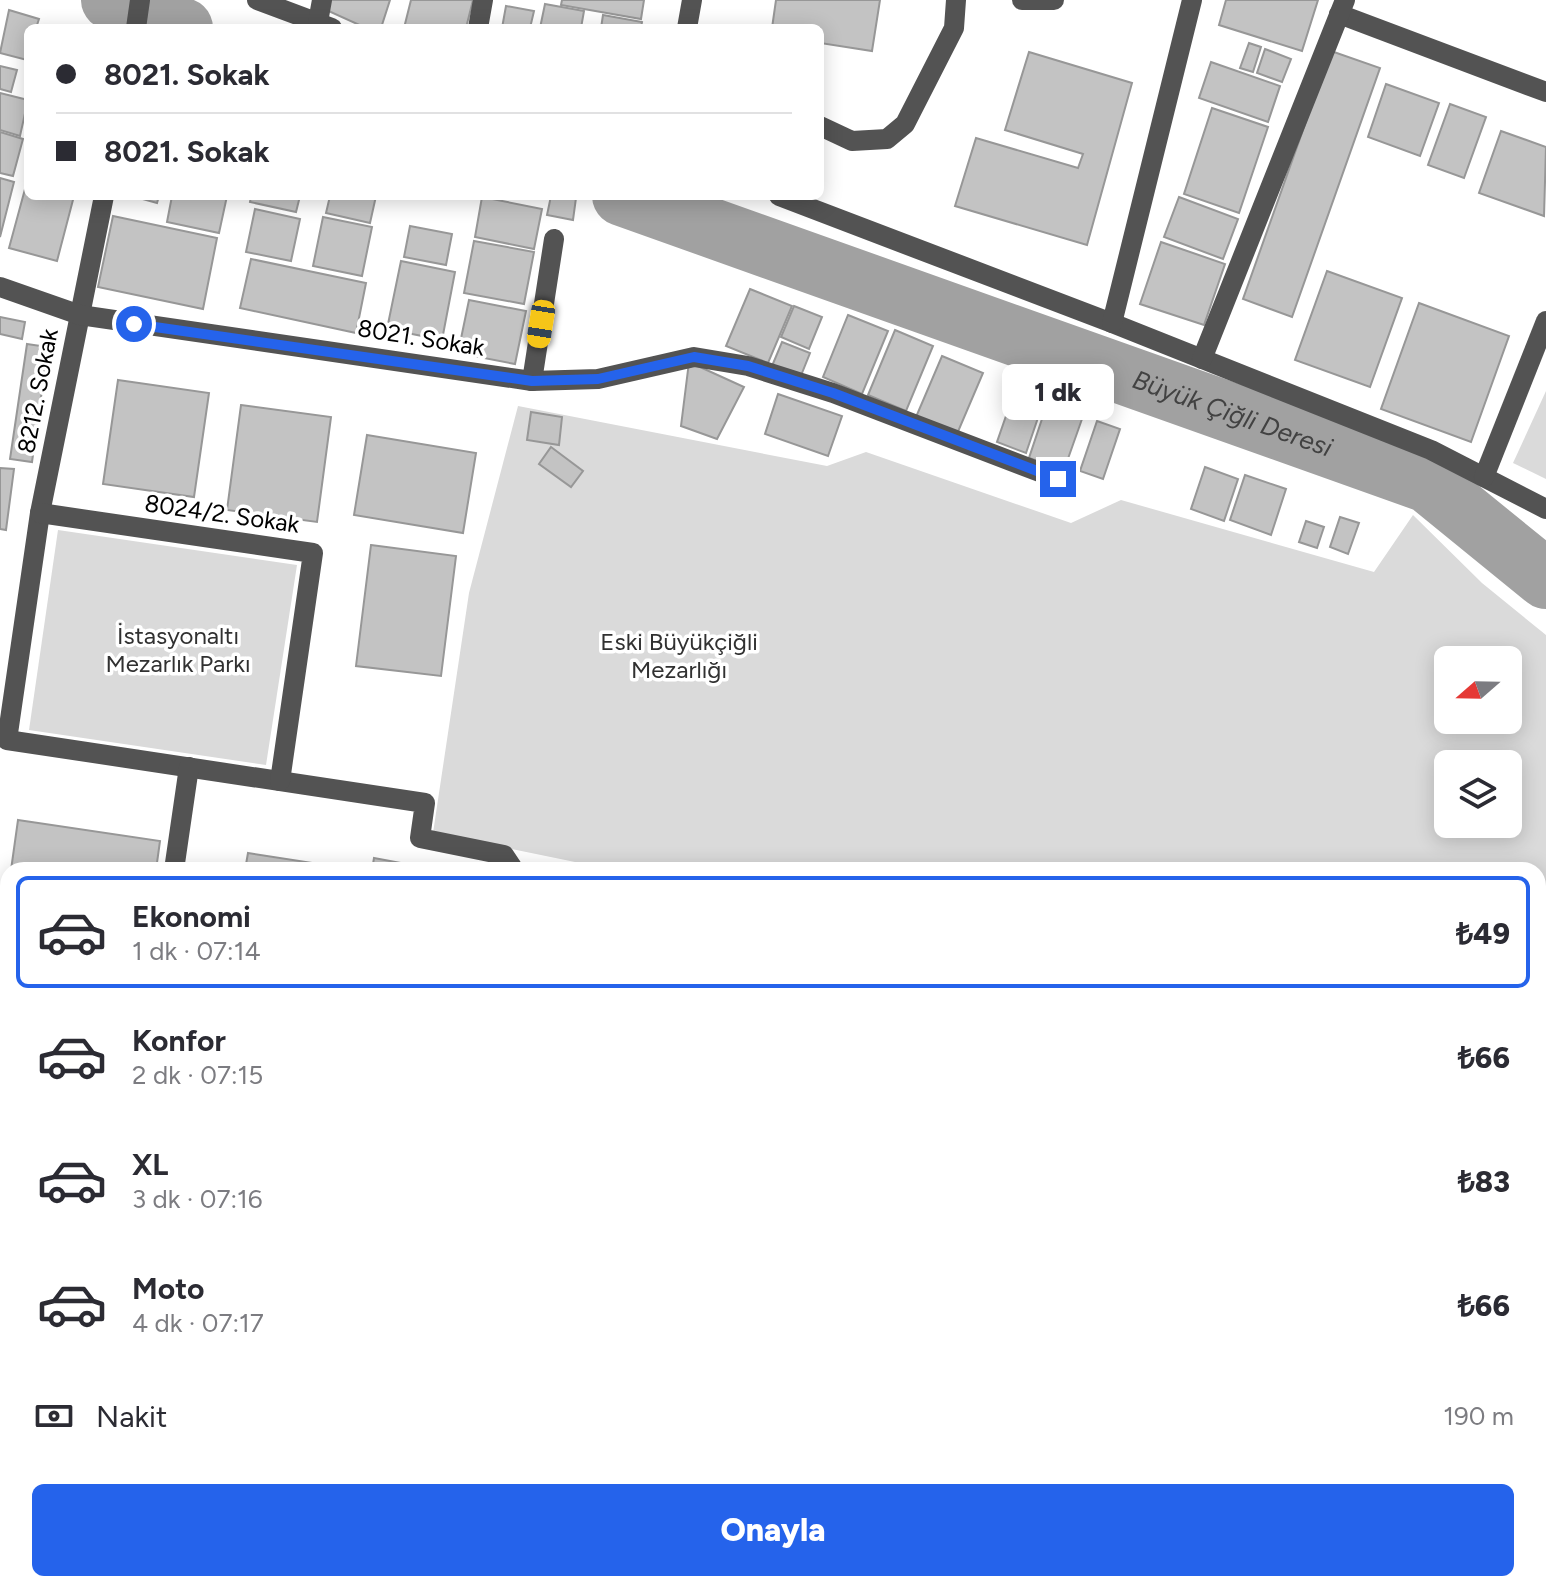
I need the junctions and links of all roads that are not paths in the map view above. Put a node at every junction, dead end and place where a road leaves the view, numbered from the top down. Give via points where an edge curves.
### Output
1 (140, 0) edge
2 (257, 0) edge
3 (322, 0) edge
4 (483, 0) edge
5 (692, 0) edge
6 (956, 0) edge
7 (1022, 0) edge
8 (1054, 0) edge
9 (1192, 0) edge
10 (1342, 7) edge
11 (137, 24) edge
12 (322, 24) edge
13 (325, 24) edge
14 (479, 24) edge
15 (688, 24) edge
16 (1546, 92) edge
17 (824, 128) edge
18 (103, 200) edge
19 (789, 200) edge
20 (554, 239) dead end
21 (0, 287) edge
22 (80, 315) junction
23 (1546, 321) edge
24 (1112, 323) junction
25 (1202, 359) junction
26 (532, 381) junction
27 (1484, 477) junction
28 (1058, 479) dead end
29 (1546, 509) edge
30 (40, 513) junction
31 (189, 767) junction
32 (280, 781) junction
33 (175, 862) edge
34 (509, 862) edge

1 - 11 street
2 - 12 street
3 - 13 street
4 - 14 street
5 - 15 street
6 - 17 street via 954,28 905,124 887,139 852,141
7 - 8 street
9 - 24 street
10 - 16 street
10 - 25 street
18 - 22 street, 8212. Sokak
19 - 24 street
20 - 26 street
21 - 22 street, 8021. Sokak
22 - 26 street, 8021. Sokak
22 - 30 street, 8212. Sokak
23 - 27 street
24 - 25 street
25 - 27 street via 1431,450
26 - 28 street, 8021. Sokak via 598,379 694,357 748,366
27 - 29 street
30 - 31 street, 8212. Sokak via 7,740
30 - 32 street, 8024/2. Sokak via 313,553
31 - 32 street
31 - 33 street
32 - 34 street via 425,803 420,838 504,855

